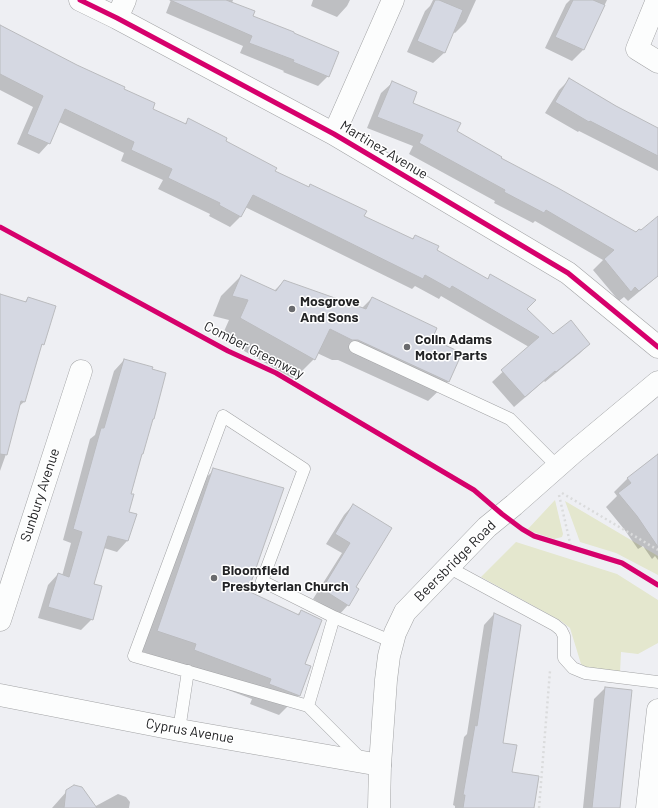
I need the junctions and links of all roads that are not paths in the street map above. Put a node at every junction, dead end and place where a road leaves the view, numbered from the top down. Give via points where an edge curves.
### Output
1 (80, 0) edge
2 (393, 0) edge
3 (658, 0) edge
4 (121, 9) edge
5 (658, 62) edge
6 (334, 134) junction
7 (355, 347) dead end
8 (658, 347) edge
9 (80, 370) dead end
10 (658, 382) edge
11 (557, 466) junction
12 (448, 567) junction
13 (334, 617) junction
14 (0, 620) edge
15 (393, 642) junction
16 (188, 671) junction
17 (658, 682) edge
18 (0, 695) edge
19 (308, 706) junction
20 (658, 710) edge
21 (179, 730) junction
22 (372, 764) junction
23 (379, 808) edge
24 (647, 808) edge

1 - 4 street, Martinez Avenue
2 - 6 street
3 - 5 street via 637,49
4 - 6 street, Martinez Avenue
6 - 8 street, Martinez Avenue via 568,273
7 - 11 lane via 510,420
9 - 14 street, Sunbury Avenue
10 - 11 street, Beersbridge Road
11 - 12 street, Beersbridge Road via 487,527
12 - 15 street, Beersbridge Road via 405,612
12 - 17 lane via 555,625 564,636 564,658 573,668 585,673
13 - 15 lane
13 - 16 lane via 262,581 304,469 223,416 134,656
13 - 19 lane
15 - 22 street, Beersbridge Road
16 - 19 lane
16 - 21 lane
18 - 21 street, Cyprus Avenue
19 - 22 lane
20 - 24 street
21 - 22 street, Cyprus Avenue
22 - 23 street, Beersbridge Road

